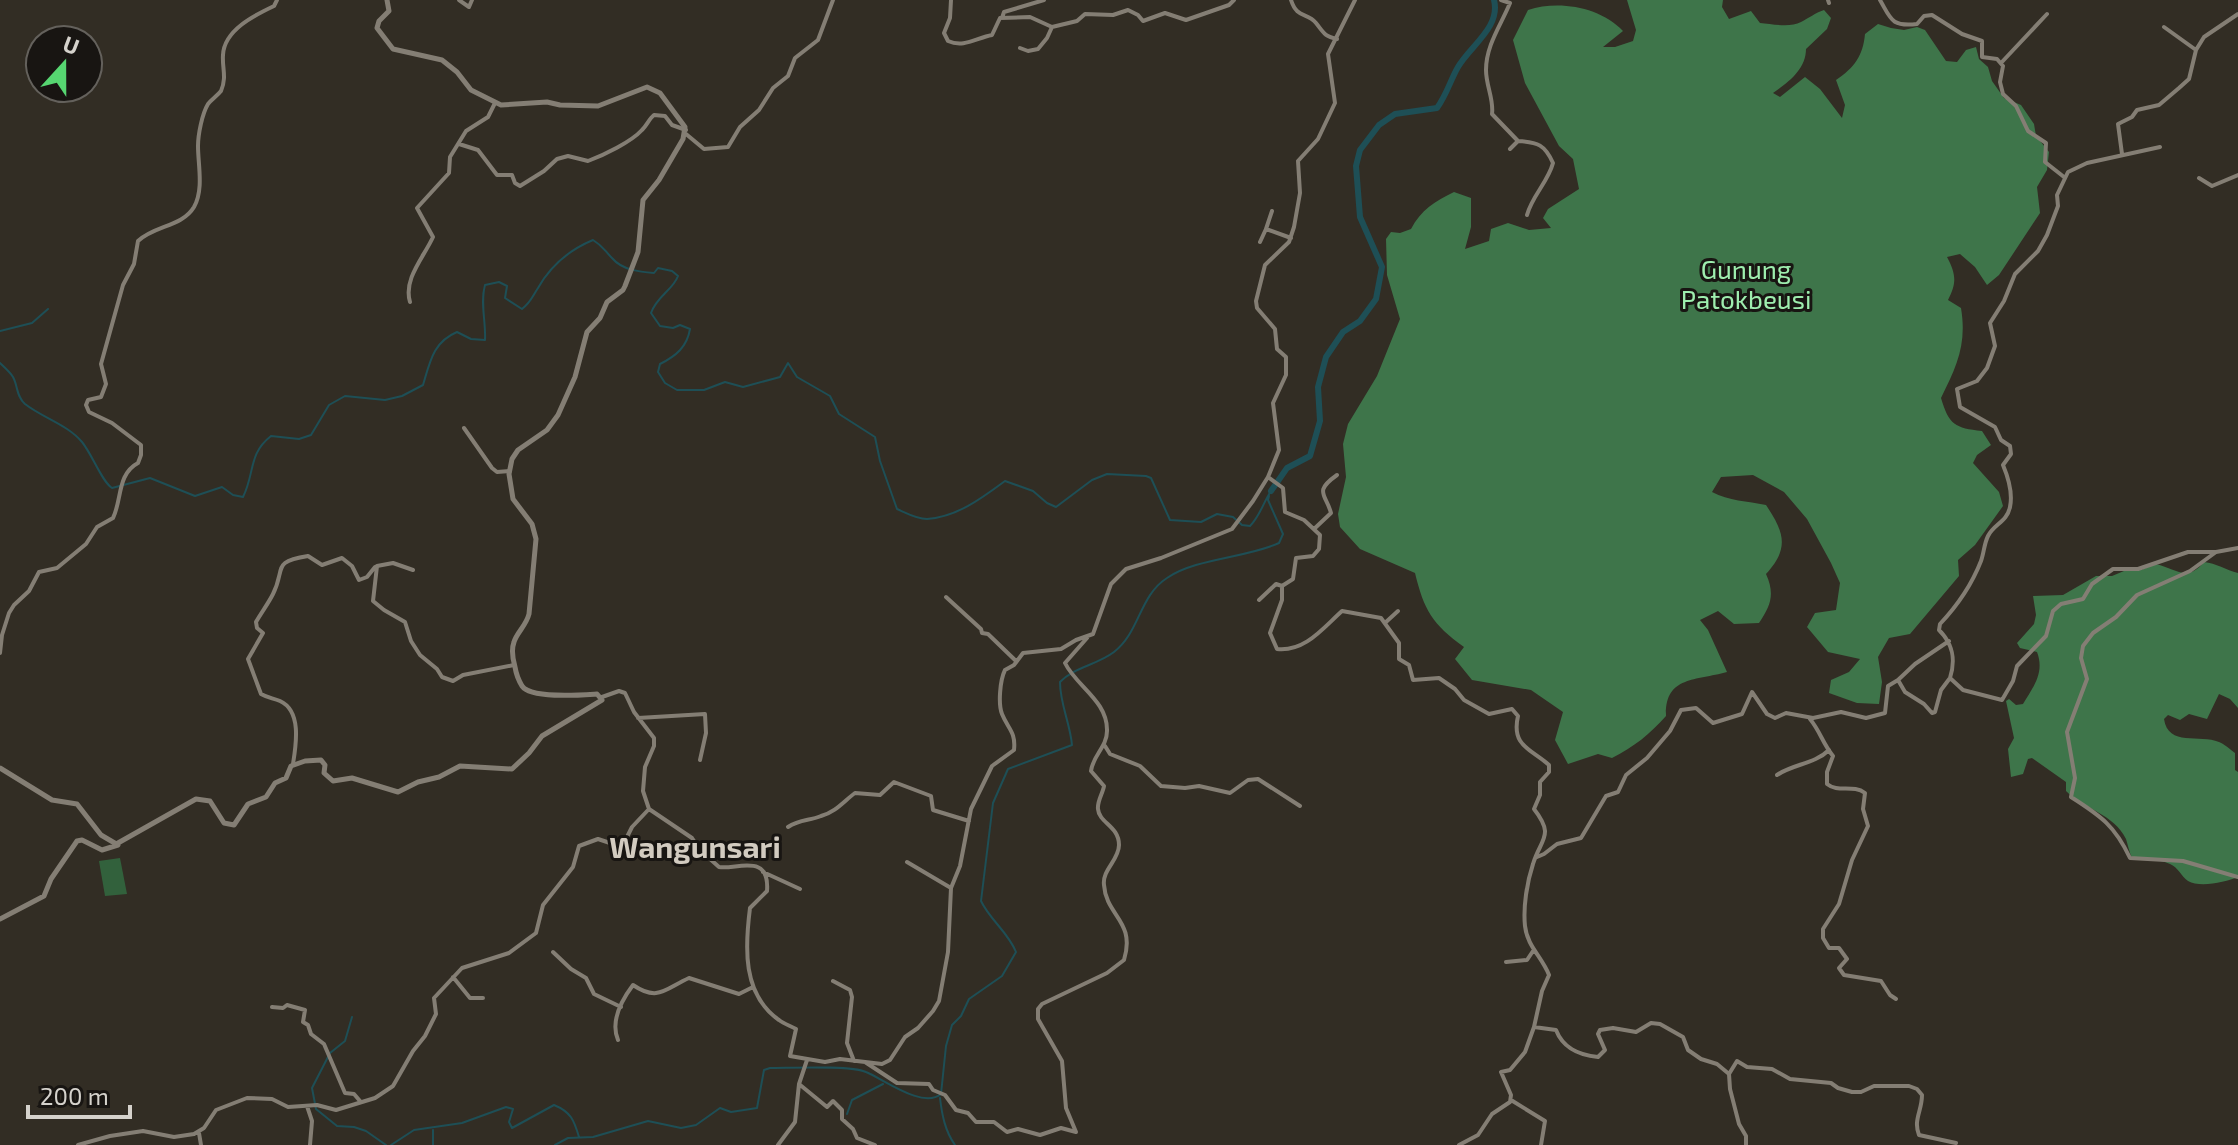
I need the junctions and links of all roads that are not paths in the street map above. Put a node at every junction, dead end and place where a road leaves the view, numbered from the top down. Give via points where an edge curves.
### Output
1 (277, 0) edge
2 (387, 0) edge
3 (459, 0) edge
4 (472, 0) edge
5 (833, 0) edge
6 (951, 0) edge
7 (1044, 0) edge
8 (1234, 0) edge
9 (1291, 0) edge
10 (1355, 0) edge
11 (1501, 0) edge
12 (1880, 0) edge
13 (1511, 2) edge
14 (2047, 14) dead end
15 (2238, 14) edge
16 (1002, 18) junction
17 (1052, 27) junction
18 (2164, 27) dead end
19 (1337, 39) junction
20 (1020, 48) dead end
21 (2196, 50) junction
22 (2001, 63) junction
23 (495, 103) junction
24 (686, 132) junction
25 (1518, 141) junction
26 (459, 144) junction
27 (2160, 147) dead end
28 (1510, 149) dead end
29 (2122, 154) junction
30 (2238, 175) edge
31 (2064, 177) junction
32 (2199, 178) dead end
33 (1272, 211) dead end
34 (1527, 215) dead end
35 (1266, 229) junction
36 (1291, 238) junction
37 (1260, 242) dead end
38 (410, 302) dead end
39 (464, 428) dead end
40 (510, 471) junction
41 (1337, 475) dead end
42 (1269, 478) junction
43 (1314, 529) junction
44 (2238, 548) edge
45 (2216, 552) junction
46 (375, 567) junction
47 (413, 570) dead end
48 (1282, 586) junction
49 (946, 597) dead end
50 (1259, 600) dead end
51 (1398, 611) dead end
52 (1386, 622) junction
53 (1088, 636) junction
54 (1949, 641) junction
55 (0, 653) edge
56 (1016, 661) junction
57 (514, 665) junction
58 (1950, 678) junction
59 (1898, 680) junction
60 (602, 697) junction
61 (1809, 717) junction
62 (638, 718) junction
63 (1105, 746) junction
64 (1829, 750) junction
65 (700, 760) dead end
66 (293, 764) junction
67 (0, 768) edge
68 (1777, 775) dead end
69 (1300, 806) dead end
70 (649, 809) junction
71 (969, 821) junction
72 (788, 827) dead end
73 (118, 843) junction
74 (699, 847) junction
75 (1537, 857) junction
76 (685, 862) dead end
77 (907, 862) dead end
78 (761, 871) junction
79 (2238, 877) edge
80 (951, 888) junction
81 (800, 889) dead end
82 (0, 919) edge
83 (1533, 951) junction
84 (553, 952) dead end
85 (1506, 962) dead end
86 (453, 977) junction
87 (833, 981) dead end
88 (753, 987) junction
89 (434, 998) junction
90 (483, 998) dead end
91 (1896, 999) dead end
92 (428, 1001) dead end
93 (272, 1007) dead end
94 (621, 1007) junction
95 (1534, 1027) junction
96 (618, 1040) dead end
97 (854, 1061) junction
98 (806, 1062) junction
99 (865, 1062) junction
100 (1729, 1074) junction
101 (799, 1084) junction
102 (1511, 1100) junction
103 (360, 1102) junction
104 (312, 1105) junction
105 (199, 1133) junction
106 (1956, 1143) edge
107 (78, 1145) edge
108 (201, 1145) edge
109 (310, 1145) edge
110 (778, 1145) edge
111 (875, 1145) edge
112 (1459, 1145) edge
113 (1541, 1145) edge
114 (1746, 1145) edge

1 - 55 street via 237,28 224,51 225,77 206,108 197,145 195,205 182,220 139,240 101,364 105,390 86,405 141,445 138,463 124,478 113,518 57,568 39,572 14,605 4,624
2 - 23 street via 389,11 377,28 390,47 442,60 471,90
3 - 4 street via 468,7
5 - 24 street via 818,40 795,58 788,76 728,147 704,149
6 - 16 street via 944,33 951,43 972,43 992,35
7 - 16 street via 1004,12
8 - 17 street via 1186,20 1165,13 1143,21 1128,10 1085,14
9 - 19 street via 1322,34
10 - 19 street
11 - 13 street
12 - 22 street via 1889,18 1900,24 1917,24 1932,15 1980,40 1982,57
13 - 25 street via 1492,39 1486,72 1493,117
14 - 22 street
15 - 21 street via 2208,33
16 - 17 street via 1030,17
17 - 20 street via 1038,49
18 - 21 street
19 - 36 street via 1328,54 1335,103 1318,139 1298,161 1300,193
21 - 29 street via 2189,79 2159,105 2137,110 2117,125
22 - 31 street via 2003,94 2016,106 2028,131 2046,143 2045,162
23 - 24 street via 598,106 647,87 660,93
23 - 26 street via 491,115 466,130
24 - 26 street via 665,116 654,115 623,146 588,161 557,159 520,186 512,175 497,175 478,150
24 - 40 street via 644,198 635,261 623,290 607,302 587,332 575,377 554,422 514,455
25 - 28 street
25 - 34 street via 1538,143 1553,163
26 - 38 street via 450,157 449,173 417,208 433,237 413,270
27 - 29 street
29 - 31 street via 2078,166
30 - 32 street via 2212,186
31 - 54 street via 2047,235 2012,279 1990,323 1995,346 1987,368 1977,381 1956,392 1960,407 1995,427 2010,446 2003,465 2011,500 2005,519 1989,534 1964,594 1940,624
33 - 35 street
35 - 36 street
35 - 37 street
36 - 42 street via 1267,262 1256,301 1275,329 1277,349 1286,357 1286,375 1273,403 1279,450
39 - 40 street via 492,468
40 - 57 street via 513,499 535,531 537,554 526,626 514,642
41 - 43 street via 1324,488 1331,513
42 - 43 street via 1284,491 1285,512
42 - 53 street via 1235,526 1126,569 1111,584 1095,632
43 - 48 street via 1320,535 1319,549 1313,556 1296,558 1293,579
44 - 45 street
45 - 58 street via 2188,552 2138,569 2113,569 2092,584 2083,599 2061,604 2053,611 2046,636 2017,666 2002,700 1963,690
45 - 79 street via 2190,571 2137,595 2083,646 2087,679 2067,732 2075,778 2070,794 2116,831 2130,858 2183,861
46 - 47 street via 393,563
46 - 57 street via 374,603 405,622 420,655 445,679
46 - 66 street via 359,580 342,558 322,565 308,556 284,561 275,591 256,622 263,633 249,655 251,671 261,694 284,703 293,718
48 - 50 street via 1276,584
48 - 52 street via 1270,633 1279,650 1314,639 1345,610
49 - 56 street
51 - 52 street
52 - 75 street via 1413,680 1436,678 1485,712 1509,707 1517,714 1515,730 1521,742 1550,769 1540,782 1534,809 1545,831
53 - 56 street via 1061,649 1023,653
53 - 63 street via 1065,663 1095,699 1106,725
54 - 58 street via 1954,664
54 - 59 street
56 - 71 street via 1002,676 1000,704 1015,735 1014,750 992,766
57 - 60 street via 526,689
58 - 59 street via 1932,713
59 - 61 street via 1888,686 1883,715 1866,718 1841,712
60 - 62 street via 624,692
60 - 66 street via 599,704 542,736 512,769 460,766 398,792 364,780 329,779 319,760
61 - 64 street
61 - 75 street via 1786,713 1772,718 1752,692 1742,714 1719,722 1708,720 1696,708 1681,710 1670,731 1624,778 1618,792 1606,796 1581,838 1557,844
62 - 65 street via 705,714
62 - 70 street via 654,738 643,791
63 - 69 street via 1113,756 1140,766 1161,786 1230,793 1258,779
63 - 99 street via 1091,771 1104,786 1099,814 1119,840 1104,888 1126,930 1126,958 1038,1009 1038,1019 1062,1061 1066,1108 1076,1132 1007,1132 994,1122 973,1121 938,1090 927,1084 897,1083
64 - 68 street
64 - 91 street via 1833,756 1827,784 1865,793 1868,826 1823,938 1827,947 1839,948 1847,959 1839,968 1842,974 1881,981
66 - 73 street via 286,778 266,797 248,804 234,825 220,819 210,801 196,799
67 - 73 street via 52,800 77,804 101,835
70 - 74 street
70 - 86 street via 622,847 598,839 579,845 573,867 543,905 538,930 525,943 506,955 462,968
71 - 72 street via 933,810 931,796 894,782 880,795 855,793 823,816
71 - 80 street
73 - 82 street via 102,850 77,841 44,896
74 - 76 street
74 - 78 street via 719,867 743,863
75 - 83 street via 1524,922
77 - 80 street
78 - 81 street
78 - 88 street via 768,889 751,904 749,913 747,965
80 - 99 street via 951,936 937,1005 890,1060
83 - 85 street via 1529,959
83 - 95 street via 1549,975
84 - 94 street via 586,978 594,994
86 - 89 street
86 - 90 street via 470,998
87 - 97 street via 850,990 852,997 847,1037
88 - 94 street via 739,994 689,978 655,994 633,985
88 - 98 street via 775,1017 795,1027 790,1056
89 - 92 street
89 - 103 street via 436,1016 393,1086
93 - 103 street via 303,1008 303,1022 322,1040 345,1093 357,1095
94 - 96 street via 614,1026
95 - 100 street via 1556,1030 1570,1049 1598,1057 1605,1050 1600,1030 1636,1032 1660,1024 1683,1037 1688,1050
95 - 102 street via 1525,1052 1510,1070 1501,1072
97 - 98 street
97 - 99 street
98 - 101 street
100 - 106 street via 1737,1061 1852,1092 1909,1086 1922,1095 1919,1135
100 - 114 street
101 - 110 street via 795,1122
101 - 111 street via 827,1107 833,1101 857,1138
102 - 112 street via 1489,1117 1478,1135
102 - 113 street via 1543,1118
103 - 104 street via 337,1110
104 - 105 street via 288,1107 272,1099 243,1098 216,1110
104 - 109 street
105 - 107 street via 174,1137 143,1131
105 - 108 street

